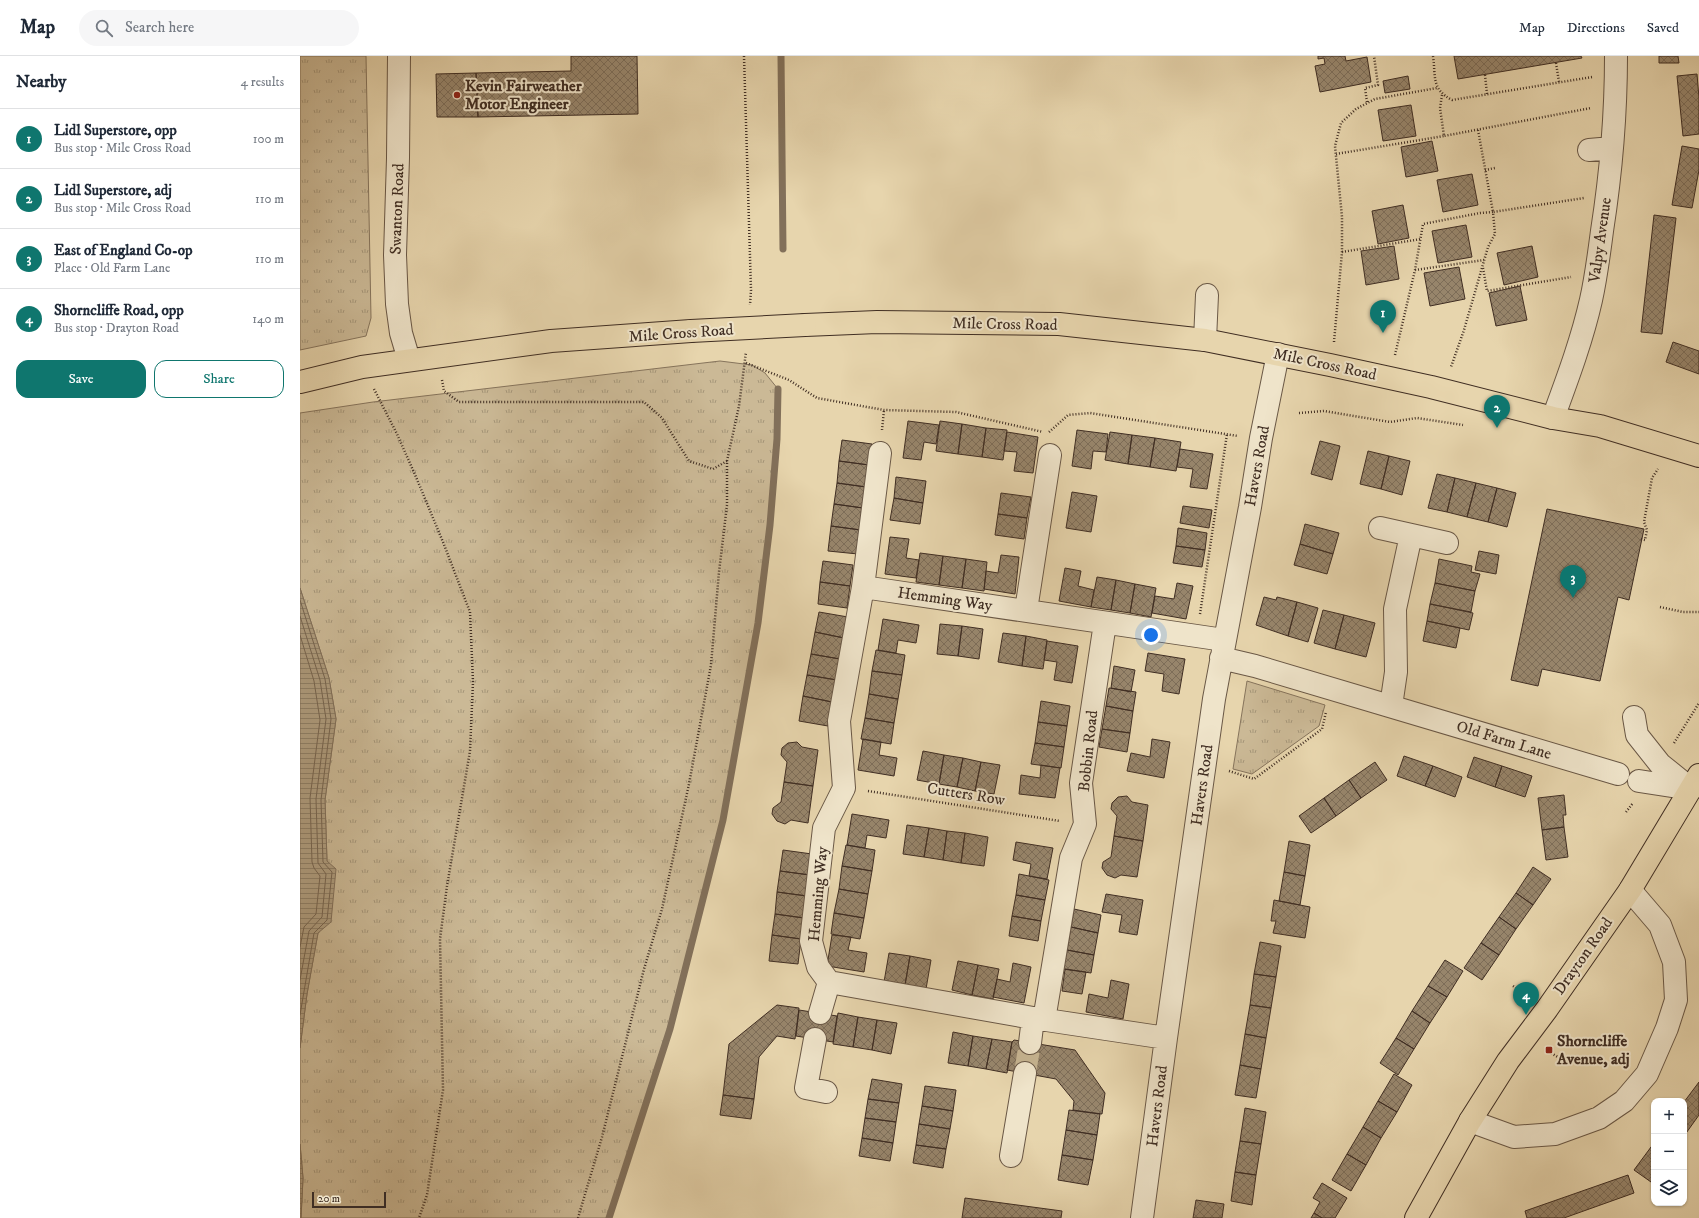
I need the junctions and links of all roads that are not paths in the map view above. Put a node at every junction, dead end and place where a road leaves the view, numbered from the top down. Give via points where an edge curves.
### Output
1 (399, 56) edge
2 (1616, 64) edge
3 (1612, 148) junction
4 (1589, 150) dead end
5 (1207, 294) dead end
6 (1205, 340) junction
7 (1278, 354) junction
8 (409, 360) junction
9 (300, 382) edge
10 (1553, 418) junction
11 (880, 453) dead end
12 (1050, 455) dead end
13 (1699, 456) edge
14 (1380, 528) dead end
15 (1411, 535) junction
16 (1447, 543) dead end
17 (863, 588) junction
18 (1026, 610) junction
19 (1105, 623) junction
20 (1223, 649) junction
21 (1391, 706) junction
22 (1634, 717) dead end
23 (1618, 774) dead end
24 (1697, 779) edge
25 (1639, 781) dead end
26 (1630, 890) junction
27 (830, 982) junction
28 (820, 1013) dead end
29 (1038, 1019) junction
30 (1166, 1038) junction
31 (815, 1039) dead end
32 (1030, 1043) tunnel mouth
33 (1025, 1073) tunnel mouth
34 (826, 1092) dead end
35 (1470, 1121) junction
36 (1011, 1156) dead end
37 (1142, 1218) edge
38 (1416, 1218) edge

1 - 8 street, Swanton Road via 395,255 397,304
2 - 3 street, Valpy Avenue
3 - 4 street
3 - 10 street, Valpy Avenue via 1591,300
5 - 6 street
6 - 7 main road, Mile Cross Road
6 - 8 main road, Mile Cross Road, bridge via 1059,324 877,322 551,341
7 - 10 main road, Mile Cross Road via 1444,390
7 - 20 street, Havers Road
8 - 9 main road, Mile Cross Road via 362,367
10 - 13 main road, Mile Cross Road via 1600,426
11 - 17 street
12 - 18 street
14 - 15 street
15 - 16 street
15 - 21 street via 1395,609 1396,672
17 - 18 street, Hemming Way
17 - 27 street, Hemming Way via 839,721 844,788 824,828 811,941 818,967
18 - 19 street, Hemming Way
19 - 20 street, Hemming Way via 1197,635
19 - 29 street, Bobbin Road via 1081,783 1085,824 1071,858
20 - 21 street, Old Farm Lane via 1331,688
20 - 30 street, Havers Road
21 - 23 street, Old Farm Lane
22 - 24 street via 1637,735 1660,764
24 - 25 street
24 - 26 main road, Drayton Road
26 - 35 main road, Drayton Road via 1513,1055
26 - 35 street via 1660,925 1674,962 1676,1000 1647,1074 1624,1102 1599,1118 1555,1134 1514,1137
27 - 28 street
27 - 29 street
29 - 30 street
29 - 32 street, Bobbin Road
30 - 37 street, Havers Road
31 - 34 street via 806,1088
33 - 36 street
35 - 38 main road, Drayton Road

